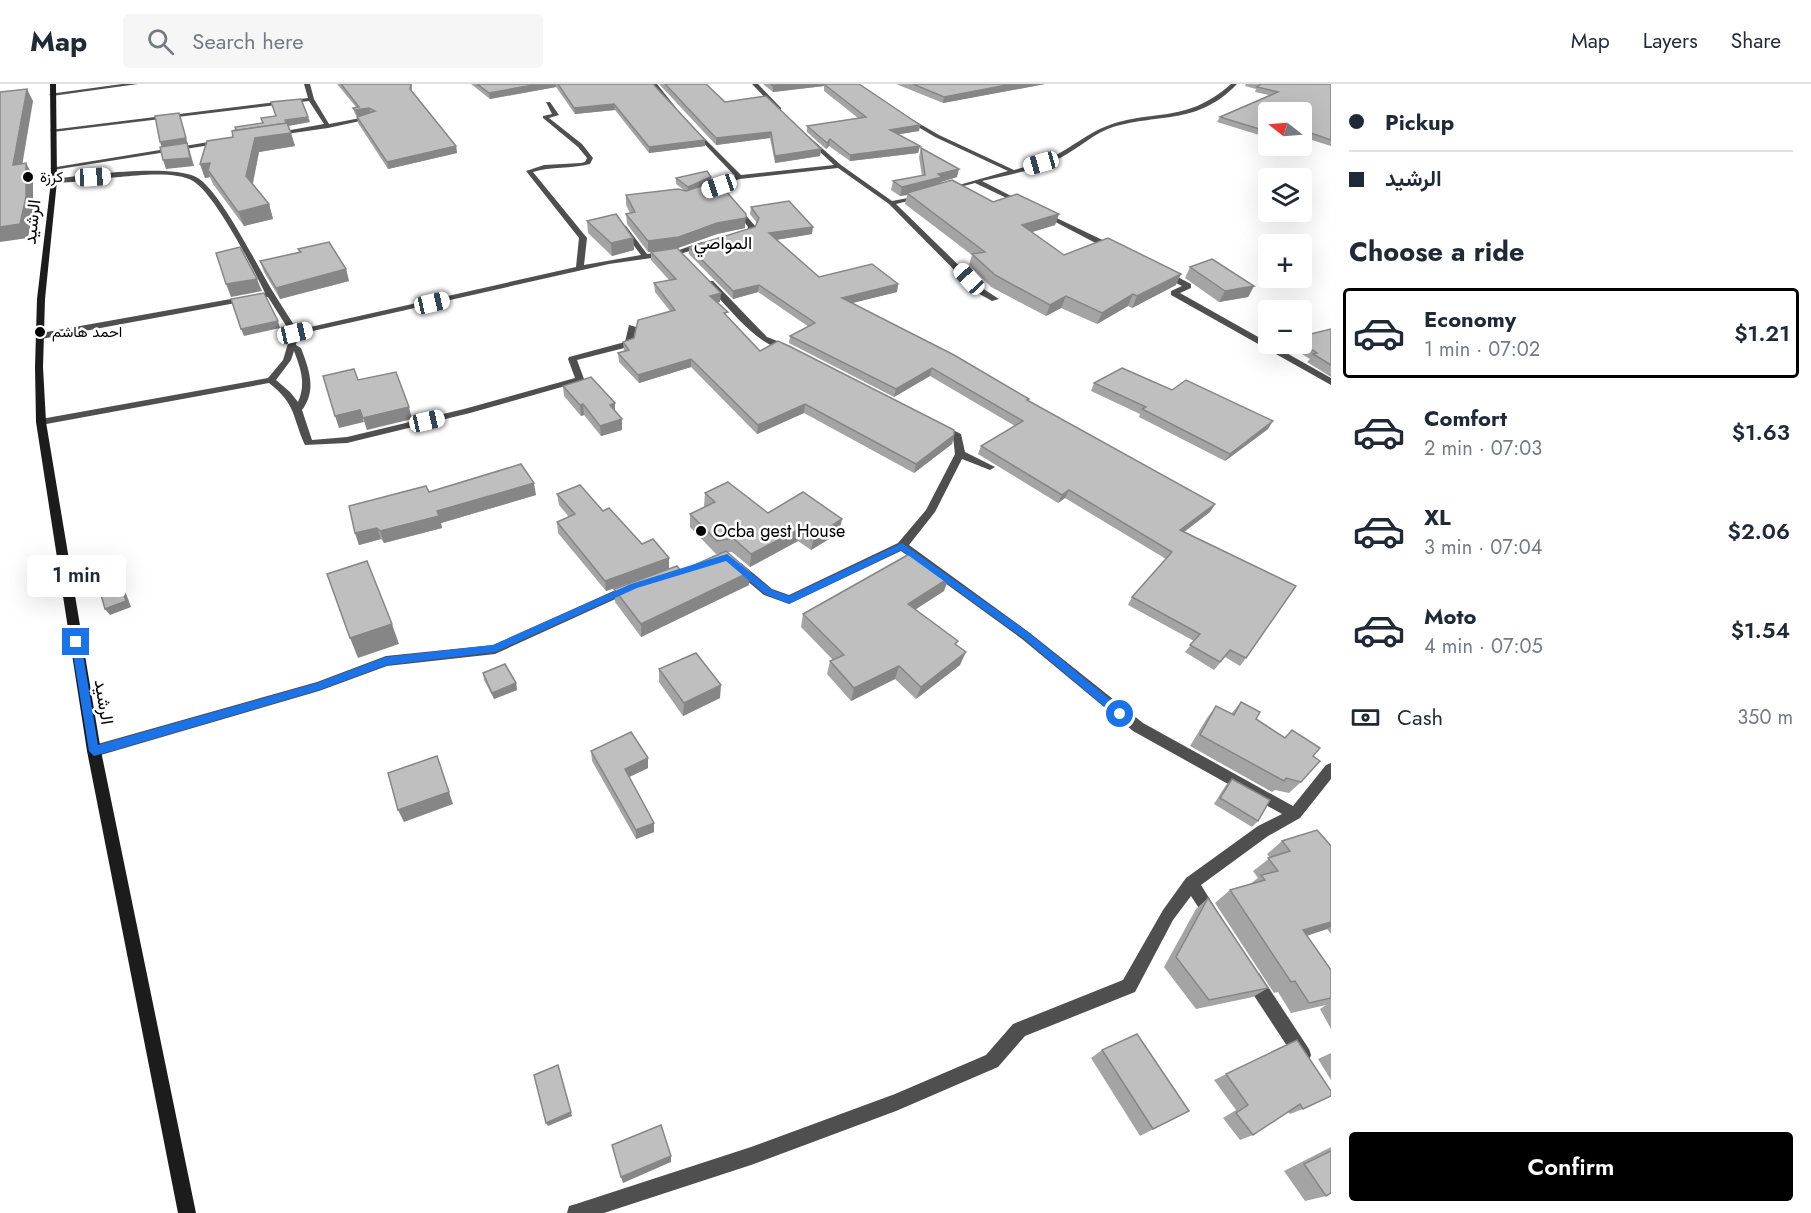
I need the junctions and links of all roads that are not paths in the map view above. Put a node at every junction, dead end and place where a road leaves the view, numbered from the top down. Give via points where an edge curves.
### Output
1 (135, 84) edge
2 (307, 84) edge
3 (654, 84) edge
4 (755, 84) edge
5 (1234, 84) edge
6 (53, 89) edge
7 (311, 99) junction
8 (548, 103) dead end
9 (897, 111) edge
10 (784, 114) edge
11 (681, 115) edge
12 (371, 118) edge
13 (688, 123) edge
14 (328, 126) junction
15 (53, 130) junction
16 (798, 130) edge
17 (265, 136) edge
18 (233, 140) edge
19 (839, 166) junction
20 (1012, 171) junction
21 (54, 174) junction
22 (739, 177) junction
23 (976, 181) junction
24 (719, 186) junction
25 (701, 192) edge
26 (938, 192) edge
27 (725, 193) edge
28 (929, 195) edge
29 (732, 201) edge
30 (891, 203) junction
31 (622, 225) edge
32 (730, 236) edge
33 (710, 241) edge
34 (680, 252) junction
35 (1125, 254) edge
36 (644, 255) junction
37 (688, 260) edge
38 (580, 269) junction
39 (1156, 270) edge
40 (703, 276) edge
41 (270, 294) junction
42 (995, 300) dead end
43 (632, 327) dead end
44 (295, 333) junction
45 (41, 336) junction
46 (291, 346) junction
47 (794, 351) edge
48 (271, 380) junction
49 (1331, 382) edge
50 (300, 408) junction
51 (927, 420) edge
52 (41, 422) junction
53 (960, 454) junction
54 (990, 467) dead end
55 (902, 546) junction
56 (727, 557) edge
57 (644, 583) edge
58 (94, 751) junction
59 (1331, 769) edge
60 (1295, 814) junction
61 (1191, 883) junction
62 (1223, 932) edge
63 (1242, 962) edge
64 (1312, 1070) edge
65 (187, 1213) edge
66 (576, 1213) edge

1 - 6 street
2 - 7 street
3 - 11 street
4 - 10 street
5 - 20 street via 1211,105 1182,115 1113,126 1088,136 1053,159
6 - 15 main road, الرشيد
7 - 14 street
7 - 15 street
8 - 38 street via 556,115 545,117 583,145 590,158 580,165 538,167 530,171 583,238
9 - 20 street via 937,136
12 - 14 street
13 - 22 street
14 - 17 street
15 - 21 main road, الرشيد
16 - 19 street
18 - 21 street
19 - 22 street
19 - 30 street
20 - 23 street
21 - 41 street via 175,174 196,179 213,197
21 - 45 main road, الرشيد
22 - 24 street
23 - 26 street
23 - 35 street
24 - 25 street
24 - 27 street
28 - 30 street
29 - 32 street via 752,227 750,232
30 - 42 street via 979,290
31 - 36 street
33 - 34 street
34 - 36 street
34 - 37 street
36 - 38 street
38 - 44 street
39 - 49 street via 1188,286 1174,293
40 - 47 street via 764,339
41 - 44 street
41 - 45 street
43 - 50 street via 629,344 572,359 580,379 467,411 347,440 308,443
44 - 46 street
45 - 52 main road, الرشيد
46 - 48 street via 287,360
46 - 50 street via 297,348 309,381
48 - 50 street
48 - 52 street
51 - 53 street via 958,436
52 - 58 main road, الرشيد
53 - 54 street
53 - 55 street via 930,512
55 - 56 street via 789,600 768,592
55 - 60 street via 1026,636 1138,727
57 - 58 street via 495,649 386,661 319,686
58 - 65 main road, الرشيد
59 - 60 street
60 - 61 street via 1263,831
61 - 62 street
61 - 66 street via 1128,986 1019,1030 992,1061 751,1156
63 - 64 street

